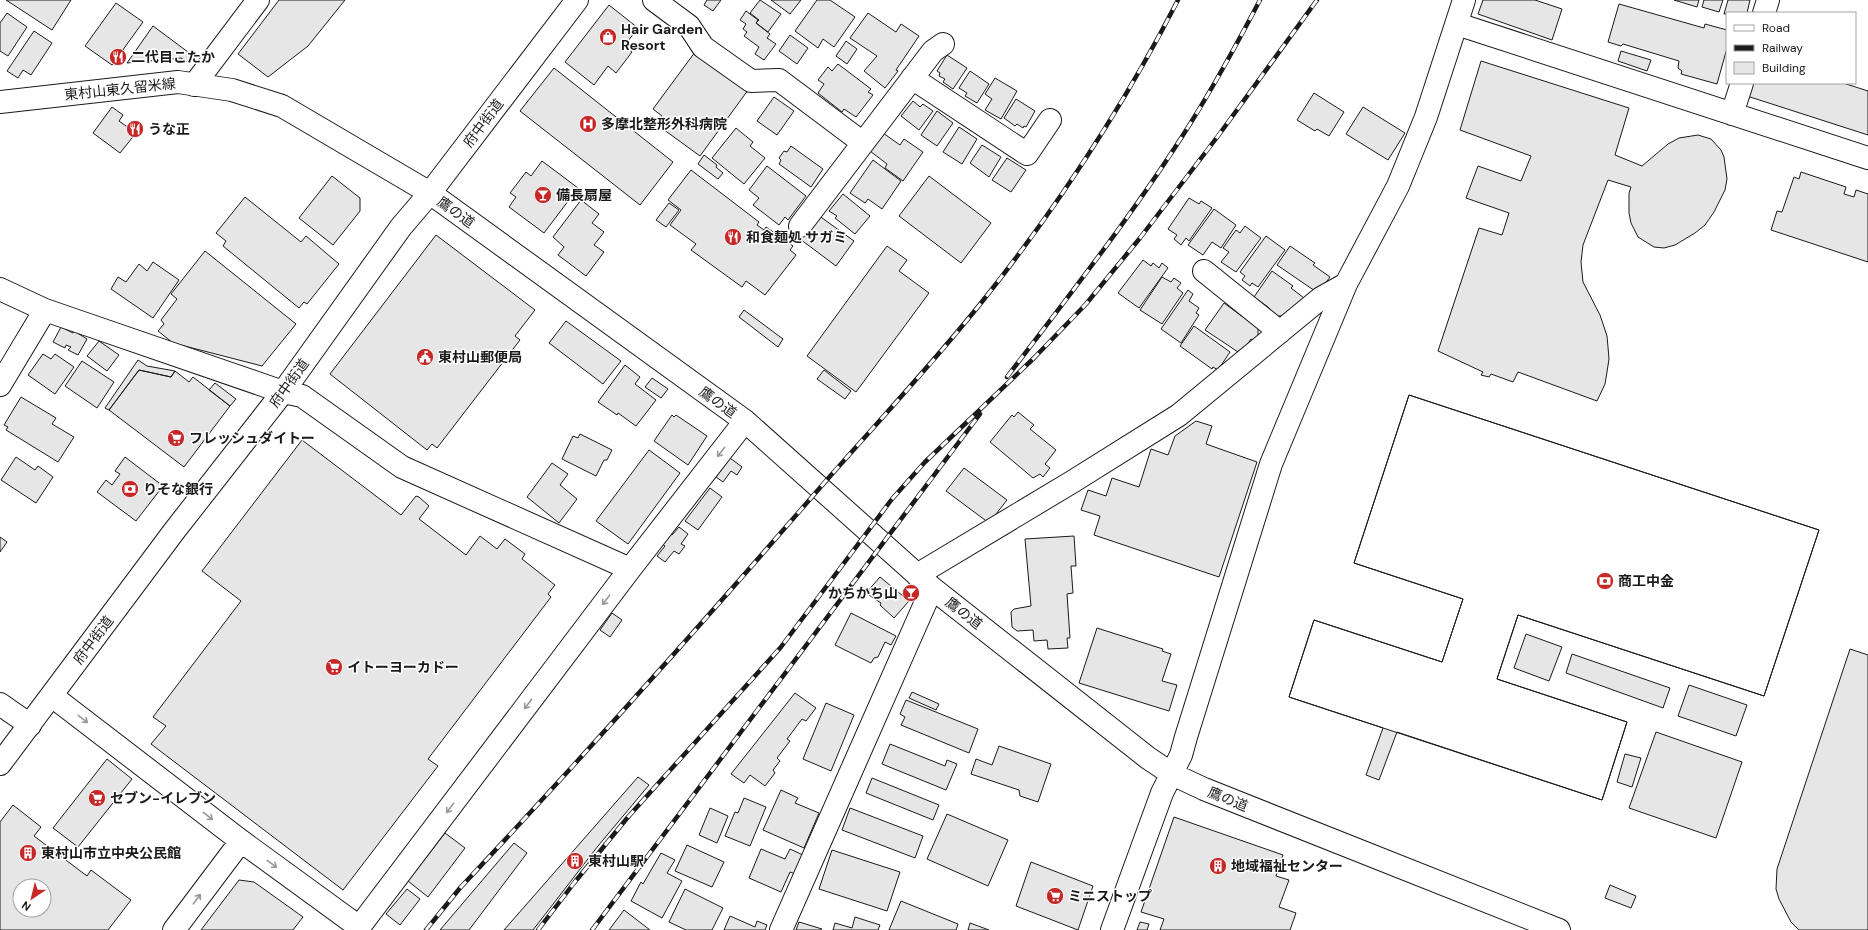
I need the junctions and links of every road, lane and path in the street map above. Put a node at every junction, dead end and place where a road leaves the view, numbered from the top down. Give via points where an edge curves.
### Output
1 (258, 0) edge
2 (576, 0) edge
3 (654, 0) edge
4 (1464, 0) edge
5 (1768, 0) edge
6 (1764, 12) edge
7 (1457, 24) junction
8 (942, 44) dead end
9 (912, 78) junction
10 (1742, 84) edge
11 (194, 85) junction
12 (0, 102) edge
13 (1732, 114) junction
14 (1050, 120) dead end
15 (863, 143) junction
16 (1868, 158) edge
17 (430, 192) junction
18 (800, 226) dead end
19 (1204, 271) dead end
20 (1346, 284) junction
21 (0, 289) edge
22 (45, 310) junction
23 (1280, 332) junction
24 (0, 385) edge
25 (283, 392) junction
26 (745, 421) junction
27 (630, 569) junction
28 (925, 581) junction
29 (52, 696) junction
30 (0, 704) edge
31 (30, 725) junction
32 (0, 764) edge
33 (1172, 774) junction
34 (241, 841) junction
35 (358, 929) edge
36 (174, 930) edge
37 (781, 930) edge
38 (1112, 930) edge
39 (1559, 930) edge

1 - 11 street
2 - 17 street, 府中街道
3 - 15 street via 689,26 703,47 751,81 779,80
4 - 7 street
5 - 6 street
7 - 13 street
7 - 20 street via 1426,117 1398,186
8 - 9 street via 933,51
9 - 14 street via 1027,154
9 - 15 street
10 - 13 street
11 - 12 street, 東村山東久留米線 via 178,82
11 - 17 street, 東村山東久留米線 via 232,90 282,106
13 - 16 street
15 - 18 street
17 - 25 street, 府中街道 via 401,227
17 - 26 street, 鷹の道
19 - 23 street
20 - 23 street via 1321,298
20 - 33 street via 1271,464 1181,755
21 - 22 street
22 - 24 street
22 - 25 street
23 - 28 street via 1179,414
25 - 27 street via 302,396 402,467
25 - 29 street, 府中街道 via 175,530
26 -> 27 street
26 - 28 street, 鷹の道
27 -> 35 street
28 - 33 street, 鷹の道 via 1148,758
28 - 37 street
29 - 31 street, 府中街道
29 -> 34 street
30 - 31 street
31 - 32 street, 府中街道
33 - 38 street via 1162,793
33 - 39 street, 鷹の道
34 -> 35 street
36 -> 34 street

